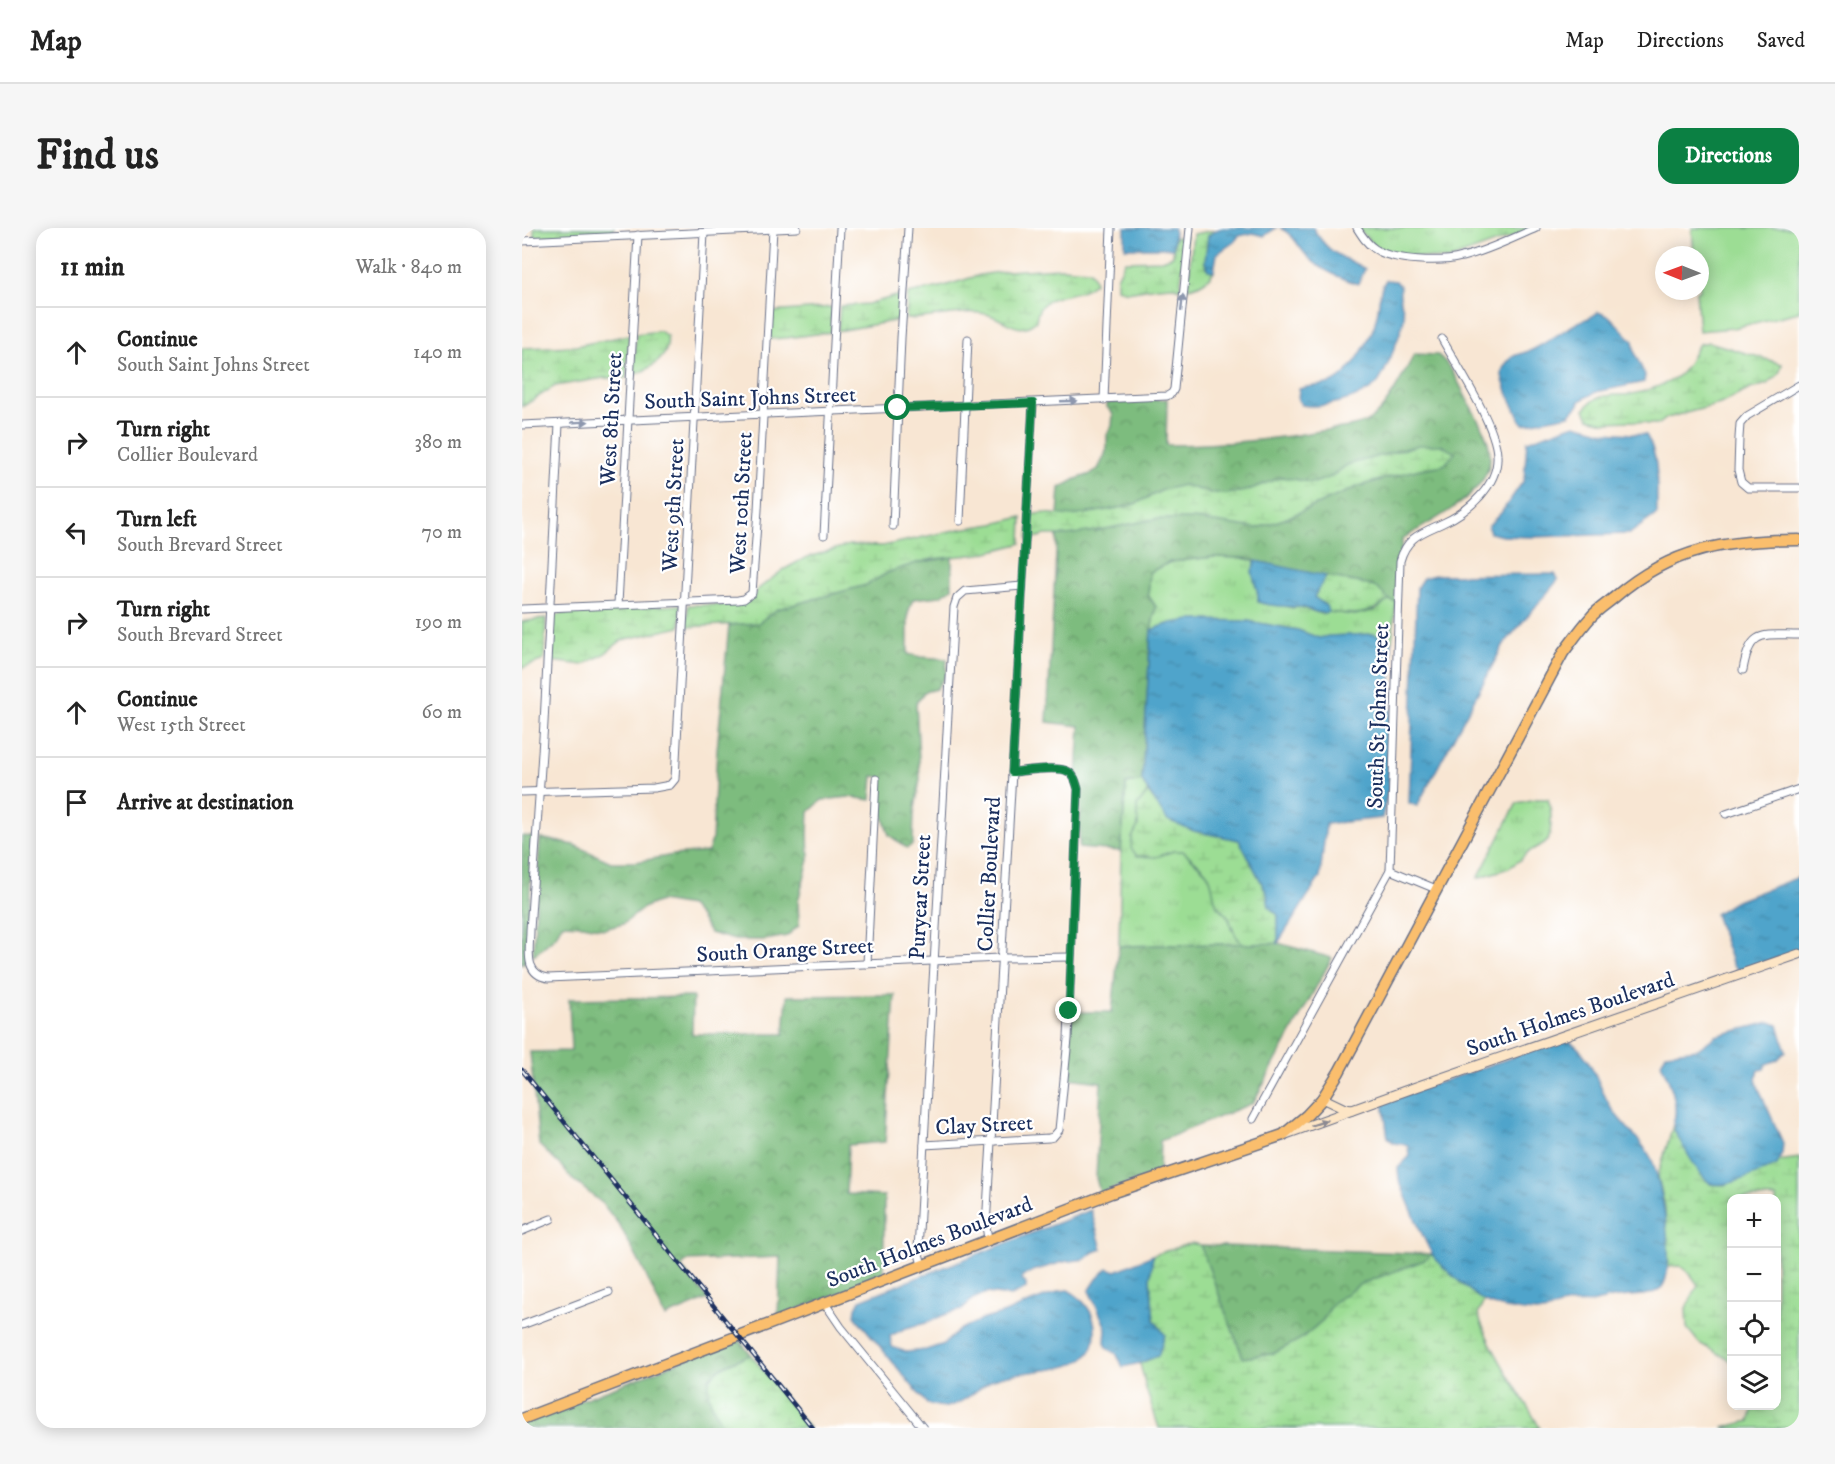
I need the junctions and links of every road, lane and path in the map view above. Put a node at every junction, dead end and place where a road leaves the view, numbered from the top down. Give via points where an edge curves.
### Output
1 (797, 228) edge
2 (840, 228) edge
3 (908, 228) edge
4 (1111, 228) edge
5 (1190, 228) edge
6 (1357, 228) edge
7 (1536, 228) edge
8 (773, 229) edge
9 (704, 233) junction
10 (638, 235) junction
11 (522, 241) edge
12 (968, 339) dead end
13 (1442, 339) dead end
14 (1799, 386) edge
15 (1104, 400) junction
16 (1033, 403) junction
17 (965, 406) junction
18 (898, 408) junction
19 (830, 411) junction
20 (762, 414) junction
21 (695, 417) junction
22 (628, 420) junction
23 (559, 423) junction
24 (522, 425) edge
25 (1799, 488) edge
26 (960, 521) dead end
27 (893, 526) dead end
28 (825, 535) dead end
29 (1799, 540) edge
30 (1022, 586) junction
31 (684, 602) junction
32 (618, 604) junction
33 (551, 608) junction
34 (522, 609) edge
35 (1799, 635) edge
36 (1743, 670) dead end
37 (1012, 772) junction
38 (876, 779) dead end
39 (1799, 789) edge
40 (540, 791) junction
41 (522, 792) edge
42 (1726, 814) dead end
43 (1390, 870) junction
44 (1436, 889) junction
45 (1799, 954) edge
46 (1070, 957) junction
47 (1001, 958) junction
48 (934, 961) junction
49 (867, 964) junction
50 (1322, 1098) junction
51 (1355, 1110) junction
52 (1253, 1119) dead end
53 (1284, 1135) junction
54 (991, 1142) junction
55 (924, 1145) junction
56 (551, 1219) dead end
57 (522, 1231) edge
58 (988, 1239) junction
59 (922, 1265) junction
60 (609, 1292) dead end
61 (824, 1302) junction
62 (522, 1325) edge
63 (522, 1419) edge
64 (923, 1428) edge

1 - 8 street
2 - 19 street
3 - 18 street
4 - 15 street
15 -> 5 street, South Saint Johns Street via 1172,393
6 - 7 street via 1368,244 1383,253 1448,260
8 - 9 street
8 - 20 street, West 10th Street
9 - 10 street
9 - 21 street, West 9th Street
10 - 11 street
10 - 22 street, West 8th Street
12 - 17 street
13 - 43 street, South St Johns Street via 1485,418 1497,457 1491,480 1478,498 1458,514 1412,539 1402,553
14 - 25 street via 1740,424 1738,470 1741,482 1748,488
16 -> 15 street, South Saint Johns Street
16 - 17 street, South Saint Johns Street
16 - 30 street, Collier Boulevard
17 - 18 street, South Saint Johns Street
17 - 26 street
18 - 19 street, South Saint Johns Street
18 - 27 street
19 - 20 street, South Saint Johns Street
19 - 28 street
20 - 21 street, South Saint Johns Street
20 - 31 street, West 10th Street via 753,589 748,597 738,600
21 - 22 street, South Saint Johns Street
21 - 31 street, West 9th Street
23 -> 22 street, South Saint Johns Street
22 - 32 street, West 8th Street
23 - 24 street, South Saint Johns Street
23 - 33 street
29 - 44 main road via 1743,541 1681,556 1629,585 1592,615 1563,653
30 - 37 street, Collier Boulevard
30 - 48 street, Puryear Street via 965,591 954,607
31 - 32 street
31 - 40 street, West 9th Street via 675,779 670,785 654,788
32 - 33 street
33 - 34 street
33 - 40 street
35 - 36 street via 1753,640
37 - 46 street via 1055,769 1069,771 1075,778 1078,789
37 - 47 street, Collier Boulevard
38 - 49 street
39 - 42 street
40 - 41 street
40 - 49 street, South Orange Street via 529,963 537,975 548,978
43 - 44 street
43 - 52 street, South St Johns Street
44 - 50 main road
45 - 51 main road, South Holmes Boulevard
46 - 47 street, South Orange Street
46 - 54 street, Clay Street via 1068,1039 1057,1134
47 - 48 street, South Orange Street
47 - 54 street, Collier Boulevard
48 - 49 street, South Orange Street
48 - 55 street, Puryear Street
50 - 51 main road
50 - 53 main road
53 -> 51 main road, South Holmes Boulevard
53 - 58 main road, South Holmes Boulevard
54 - 55 street, Clay Street
54 - 58 street, Collier Boulevard
55 - 59 street, Puryear Street via 918,1250
56 - 57 street
58 - 59 main road, South Holmes Boulevard
59 - 61 main road, South Holmes Boulevard
60 - 62 street
61 - 63 main road, South Holmes Boulevard
61 - 64 street

